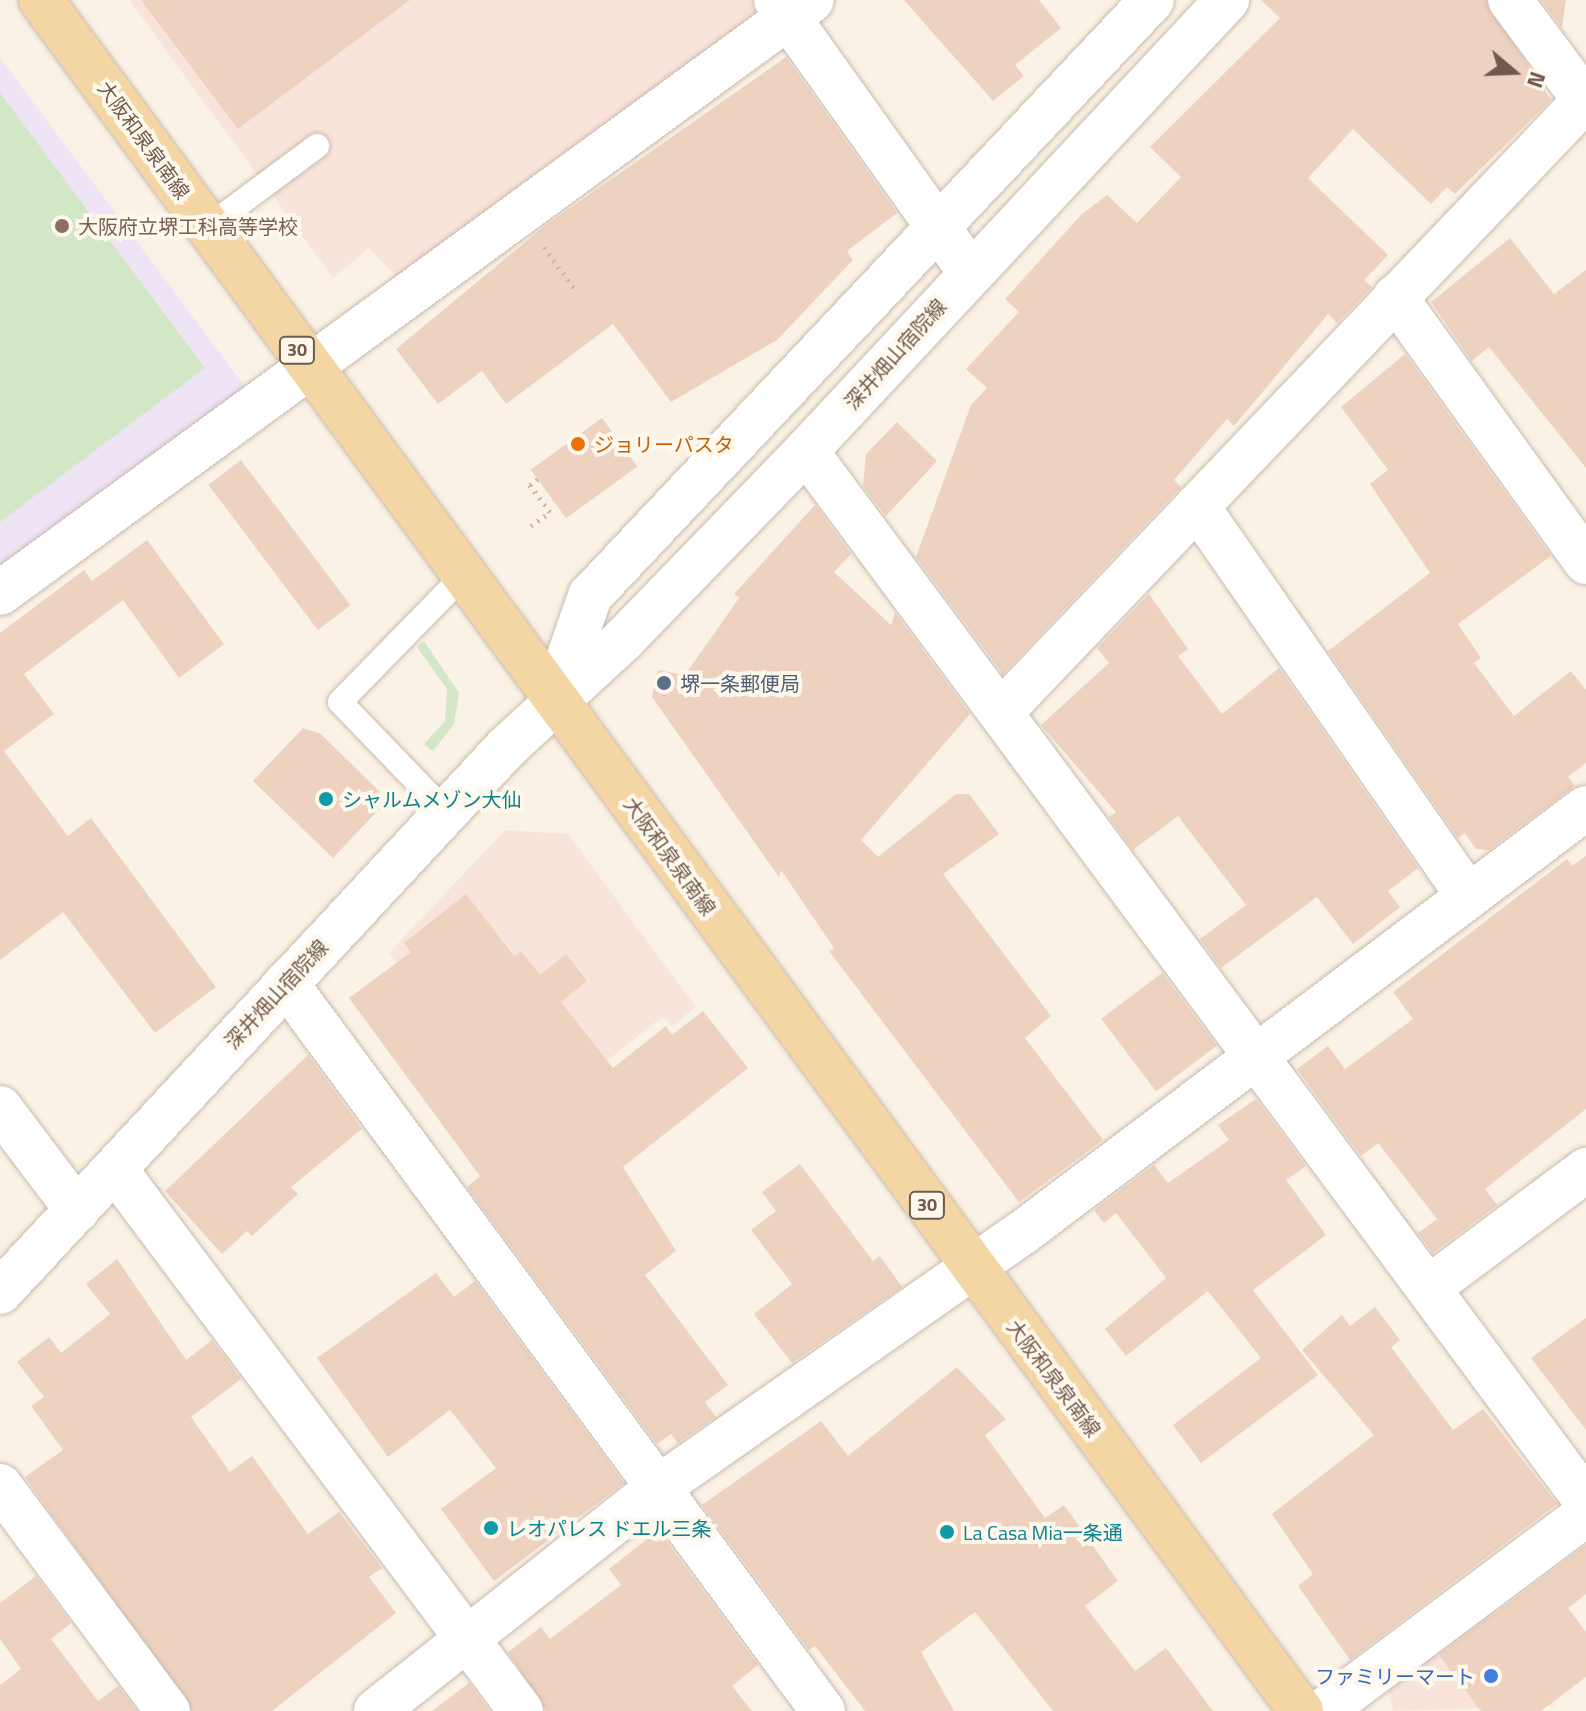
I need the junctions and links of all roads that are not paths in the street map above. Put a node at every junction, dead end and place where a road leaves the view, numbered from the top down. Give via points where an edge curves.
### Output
1 (41, 0) edge
2 (1152, 0) edge
3 (1227, 0) edge
4 (1510, 0) edge
5 (792, 6) edge
6 (1586, 100) edge
7 (317, 146) dead end
8 (208, 227) junction
9 (939, 228) junction
10 (970, 272) junction
11 (1395, 297) junction
12 (311, 370) junction
13 (806, 451) junction
14 (1197, 506) junction
15 (1586, 562) edge
16 (465, 574) junction
17 (0, 593) edge
18 (554, 698) junction
19 (1002, 711) junction
20 (1586, 808) edge
21 (445, 811) junction
22 (1468, 896) junction
23 (286, 983) junction
24 (1257, 1052) junction
25 (0, 1108) edge
26 (115, 1169) junction
27 (1586, 1170) edge
28 (77, 1210) junction
29 (974, 1268) junction
30 (1431, 1286) junction
31 (0, 1292) edge
32 (0, 1486) edge
33 (659, 1487) junction
34 (1586, 1501) edge
35 (1586, 1514) edge
36 (469, 1640) junction
37 (168, 1711) edge
38 (376, 1711) edge
39 (521, 1711) edge
40 (823, 1711) edge
41 (1301, 1711) edge
42 (1323, 1711) edge

1 - 8 main road, 大阪和泉泉南線 / 30
2 - 9 street, 深井畑山宿院線
3 - 10 street, 深井畑山宿院線
4 - 6 street
5 - 9 street
5 - 12 street
6 - 11 street
7 - 8 lane
8 - 12 main road, 大阪和泉泉南線 / 30
9 - 10 street
9 - 18 street, 深井畑山宿院線 via 590,596
10 - 13 street, 深井畑山宿院線
11 - 14 street
11 - 15 street
12 - 16 main road, 大阪和泉泉南線 / 30
12 - 17 street
13 - 18 street, 深井畑山宿院線 via 624,639
13 - 19 street
14 - 19 street
14 - 22 street
16 - 18 main road, 大阪和泉泉南線 / 30
16 - 21 lane via 340,702
18 - 21 street, 深井畑山宿院線
18 - 29 main road, 大阪和泉泉南線 / 30
19 - 24 street
20 - 22 street
21 - 23 street, 深井畑山宿院線
22 - 24 street
23 - 26 street, 深井畑山宿院線
23 - 33 street
24 - 29 street
24 - 30 street
25 - 28 street
26 - 28 street, 深井畑山宿院線
26 - 36 street
27 - 30 street
28 - 31 street, 深井畑山宿院線
29 - 33 street
29 - 41 main road, 大阪和泉泉南線 / 30
30 - 34 street
32 - 37 street
33 - 36 street
33 - 40 street
35 - 42 street
36 - 38 street
36 - 39 street

